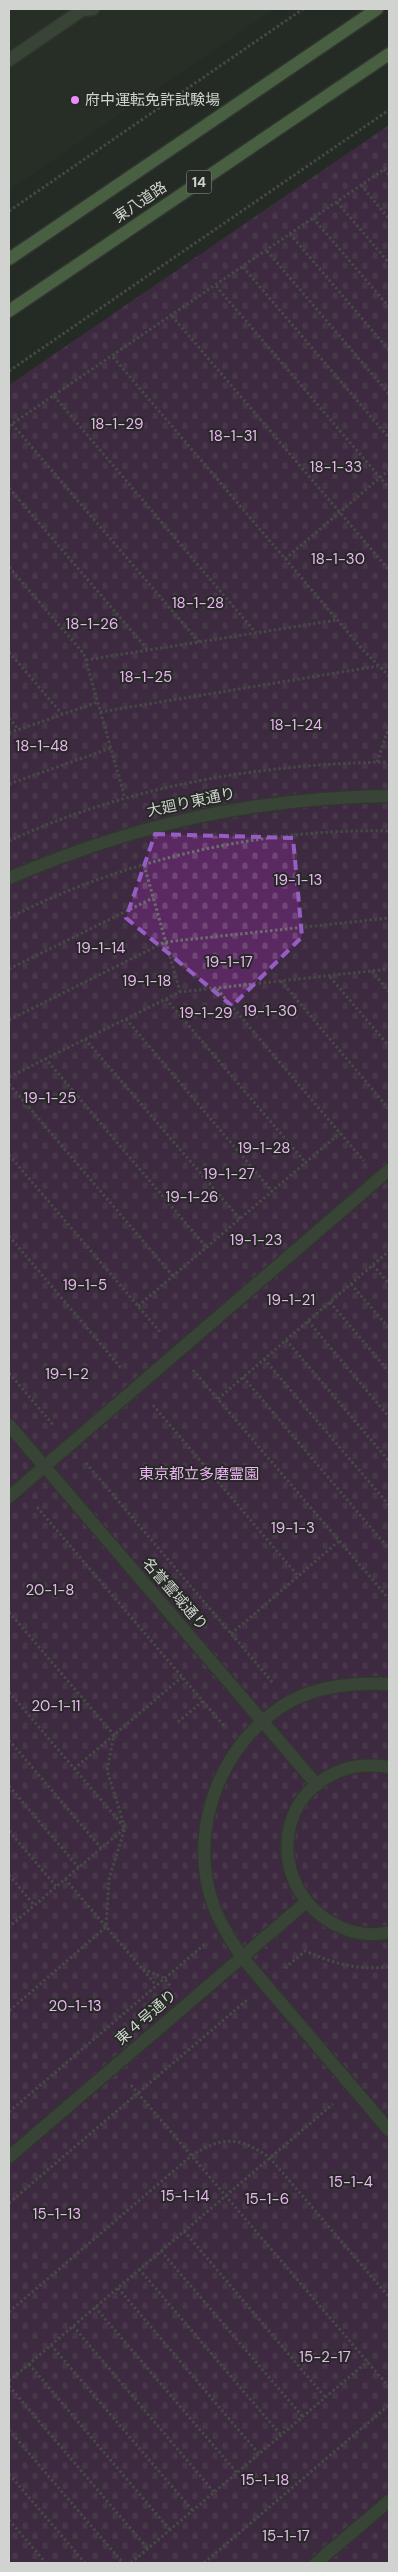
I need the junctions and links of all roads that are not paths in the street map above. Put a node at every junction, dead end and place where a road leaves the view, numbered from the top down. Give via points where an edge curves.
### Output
1 (93, 9) edge
2 (377, 9) edge
3 (389, 54) edge
4 (9, 60) edge
5 (9, 259) edge
6 (9, 311) edge
7 (389, 796) edge
8 (9, 878) edge
9 (389, 1170) edge
10 (9, 1425) edge
11 (44, 1466) junction
12 (9, 1497) edge
13 (389, 1684) edge
14 (264, 1722) junction
15 (389, 1767) edge
16 (317, 1785) junction
17 (305, 1903) junction
18 (389, 1932) edge
19 (242, 1957) junction
20 (389, 2130) edge
21 (9, 2157) edge
22 (389, 2501) edge
23 (316, 2563) edge

1 - 4 lane via 82,10
2 - 5 main road, 東八道路
3 - 6 main road, 東八道路 / 14
7 - 8 lane, 大廻り東通り via 286,801 216,811 134,831
9 - 11 lane
10 - 11 lane, 名誉霊域通り
11 - 12 lane
11 - 14 lane, 名誉霊域通り
13 - 14 lane via 344,1685 315,1692 290,1702
14 - 16 lane, 名誉霊域通り
14 - 19 lane via 243,1742 214,1790 204,1849 214,1906 226,1934
15 - 16 lane via 365,1765 340,1771
16 - 17 lane via 300,1804 289,1828 287,1854 292,1880
17 - 18 lane via 328,1922 355,1933
17 - 19 lane, 東４号通り
19 - 20 lane
19 - 21 lane, 東４号通り
22 - 23 lane

